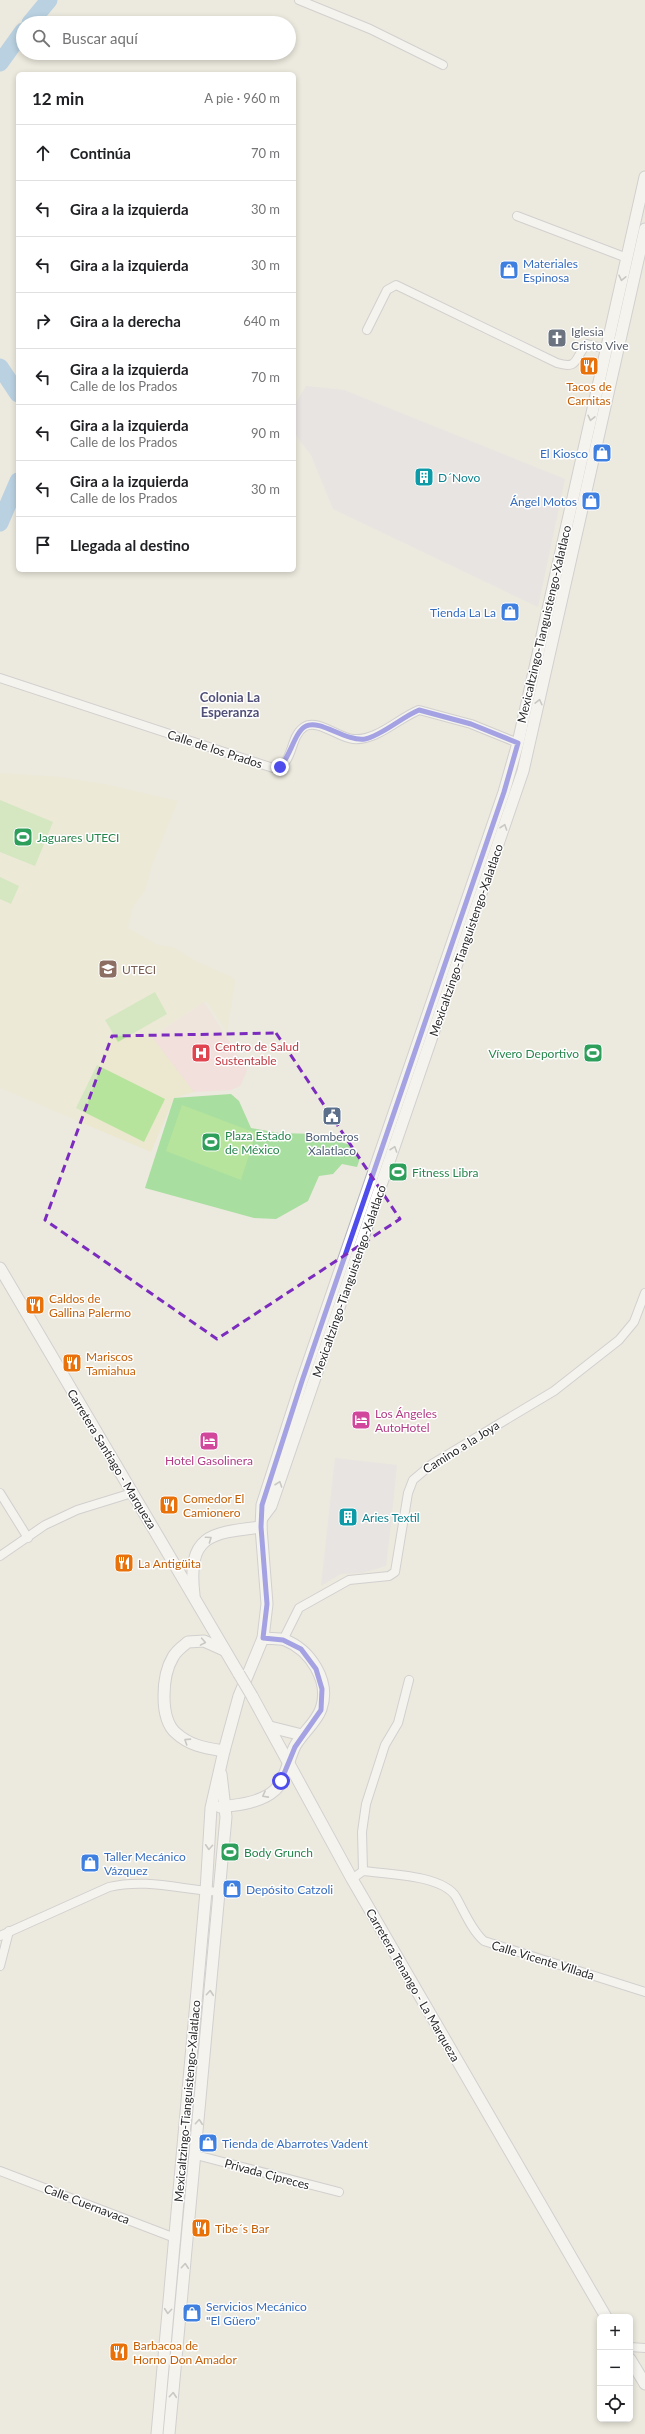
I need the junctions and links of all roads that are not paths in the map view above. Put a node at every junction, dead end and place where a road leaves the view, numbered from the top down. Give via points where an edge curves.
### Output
1 (299, 0) edge
2 (443, 65) dead end
3 (645, 177) edge
4 (517, 216) dead end
5 (645, 225) edge
6 (645, 229) edge
7 (631, 240) junction
8 (627, 258) junction
9 (367, 330) dead end
10 (606, 349) junction
11 (0, 678) edge
12 (518, 743) junction
13 (0, 1268) edge
14 (645, 1293) edge
15 (0, 1493) edge
16 (132, 1493) junction
17 (262, 1523) junction
18 (28, 1538) junction
19 (0, 1556) edge
20 (195, 1600) junction
21 (263, 1638) junction
22 (283, 1640) junction
23 (224, 1650) junction
24 (409, 1680) dead end
25 (270, 1727) junction
26 (302, 1735) junction
27 (224, 1751) junction
28 (289, 1766) junction
29 (220, 1769) junction
30 (226, 1806) junction
31 (211, 1808) junction
32 (363, 1871) junction
33 (352, 1879) junction
34 (206, 1891) junction
35 (220, 1892) junction
36 (9, 1932) junction
37 (0, 1936) edge
38 (0, 1966) edge
39 (645, 1992) edge
40 (196, 2154) junction
41 (0, 2171) edge
42 (339, 2192) dead end
43 (175, 2238) junction
44 (604, 2314) edge
45 (633, 2347) edge
46 (645, 2348) edge
47 (633, 2364) edge
48 (645, 2384) edge
49 (157, 2434) edge
50 (169, 2434) edge

1 - 2 street via 370,29
3 - 7 main road, Mexicaltzingo-Tianguistengo-Xalatlaco
4 - 8 street
5 - 7 main road
17 -> 6 main road, Mexicaltzingo-Tianguistengo-Xalatlaco via 271,1506 313,1386 523,771
7 - 8 main road, Mexicaltzingo-Tianguistengo-Xalatlaco
8 -> 10 main road, Mexicaltzingo-Tianguistengo-Xalatlaco
9 - 10 street via 387,290 396,286 556,364 574,364 587,344
10 -> 12 main road, Mexicaltzingo-Tianguistengo-Xalatlaco
11 - 12 street, Calle de los Prados via 273,768 280,767 286,761 300,731 305,726 320,727 351,739 365,739 419,710 471,724
12 - 17 main road, Mexicaltzingo-Tianguistengo-Xalatlaco via 504,792 302,1381 262,1505
13 - 16 main road, Carretera Santiago - Marqueza
14 - 22 street, Camino a la Joya via 634,1322 619,1340 554,1391 432,1464 413,1480 408,1492 395,1572 389,1576 349,1580 299,1608
15 - 18 street
16 - 18 street via 77,1510 45,1525
16 - 20 main road, Carretera Santiago - Marqueza
20 -> 17 main road via 192,1575 194,1560 203,1543 212,1536
17 - 21 main road, Mexicaltzingo-Tianguistengo-Xalatlaco via 267,1604
18 - 19 street
20 - 23 main road, Carretera Santiago - Marqueza
21 - 22 main road
21 - 27 main road, Mexicaltzingo-Tianguistengo-Xalatlaco via 239,1696
22 - 26 main road via 301,1649 311,1659 321,1678 321,1710
23 - 25 main road, Carretera Tenango - La Marqueza, bridge
27 -> 23 main road via 190,1744 174,1732 166,1716 164,1691 173,1657 188,1642 204,1642
24 - 32 street via 398,1723 385,1745 366,1804 362,1832
25 - 26 main road
25 - 28 main road, Carretera Tenango - La Marqueza
26 - 28 main road
27 - 29 main road, Mexicaltzingo-Tianguistengo-Xalatlaco
28 -> 30 main road via 275,1790 250,1802
28 - 33 main road, Carretera Tenango - La Marqueza
29 - 30 main road, Mexicaltzingo-Tianguistengo-Xalatlaco
29 - 31 main road, Mexicaltzingo-Tianguistengo-Xalatlaco
30 - 31 main road
30 - 35 main road, Mexicaltzingo-Tianguistengo-Xalatlaco
31 -> 34 main road, Mexicaltzingo-Tianguistengo-Xalatlaco
32 - 33 street
32 - 39 street, Calle Vicente Villada via 442,1884 451,1889 484,1941
33 - 44 main road, Carretera Tenango - La Marqueza
34 - 35 street
34 - 36 street via 128,1882 109,1887
34 - 43 main road, Mexicaltzingo-Tianguistengo-Xalatlaco
40 -> 35 main road, Mexicaltzingo-Tianguistengo-Xalatlaco
36 - 37 street
36 - 38 street
40 - 42 street, Privada Cipreces
50 -> 40 main road, Mexicaltzingo-Tianguistengo-Xalatlaco
41 - 43 street, Calle Cuernavaca
43 -> 49 main road, Mexicaltzingo-Tianguistengo-Xalatlaco
45 - 46 street
47 - 48 main road

